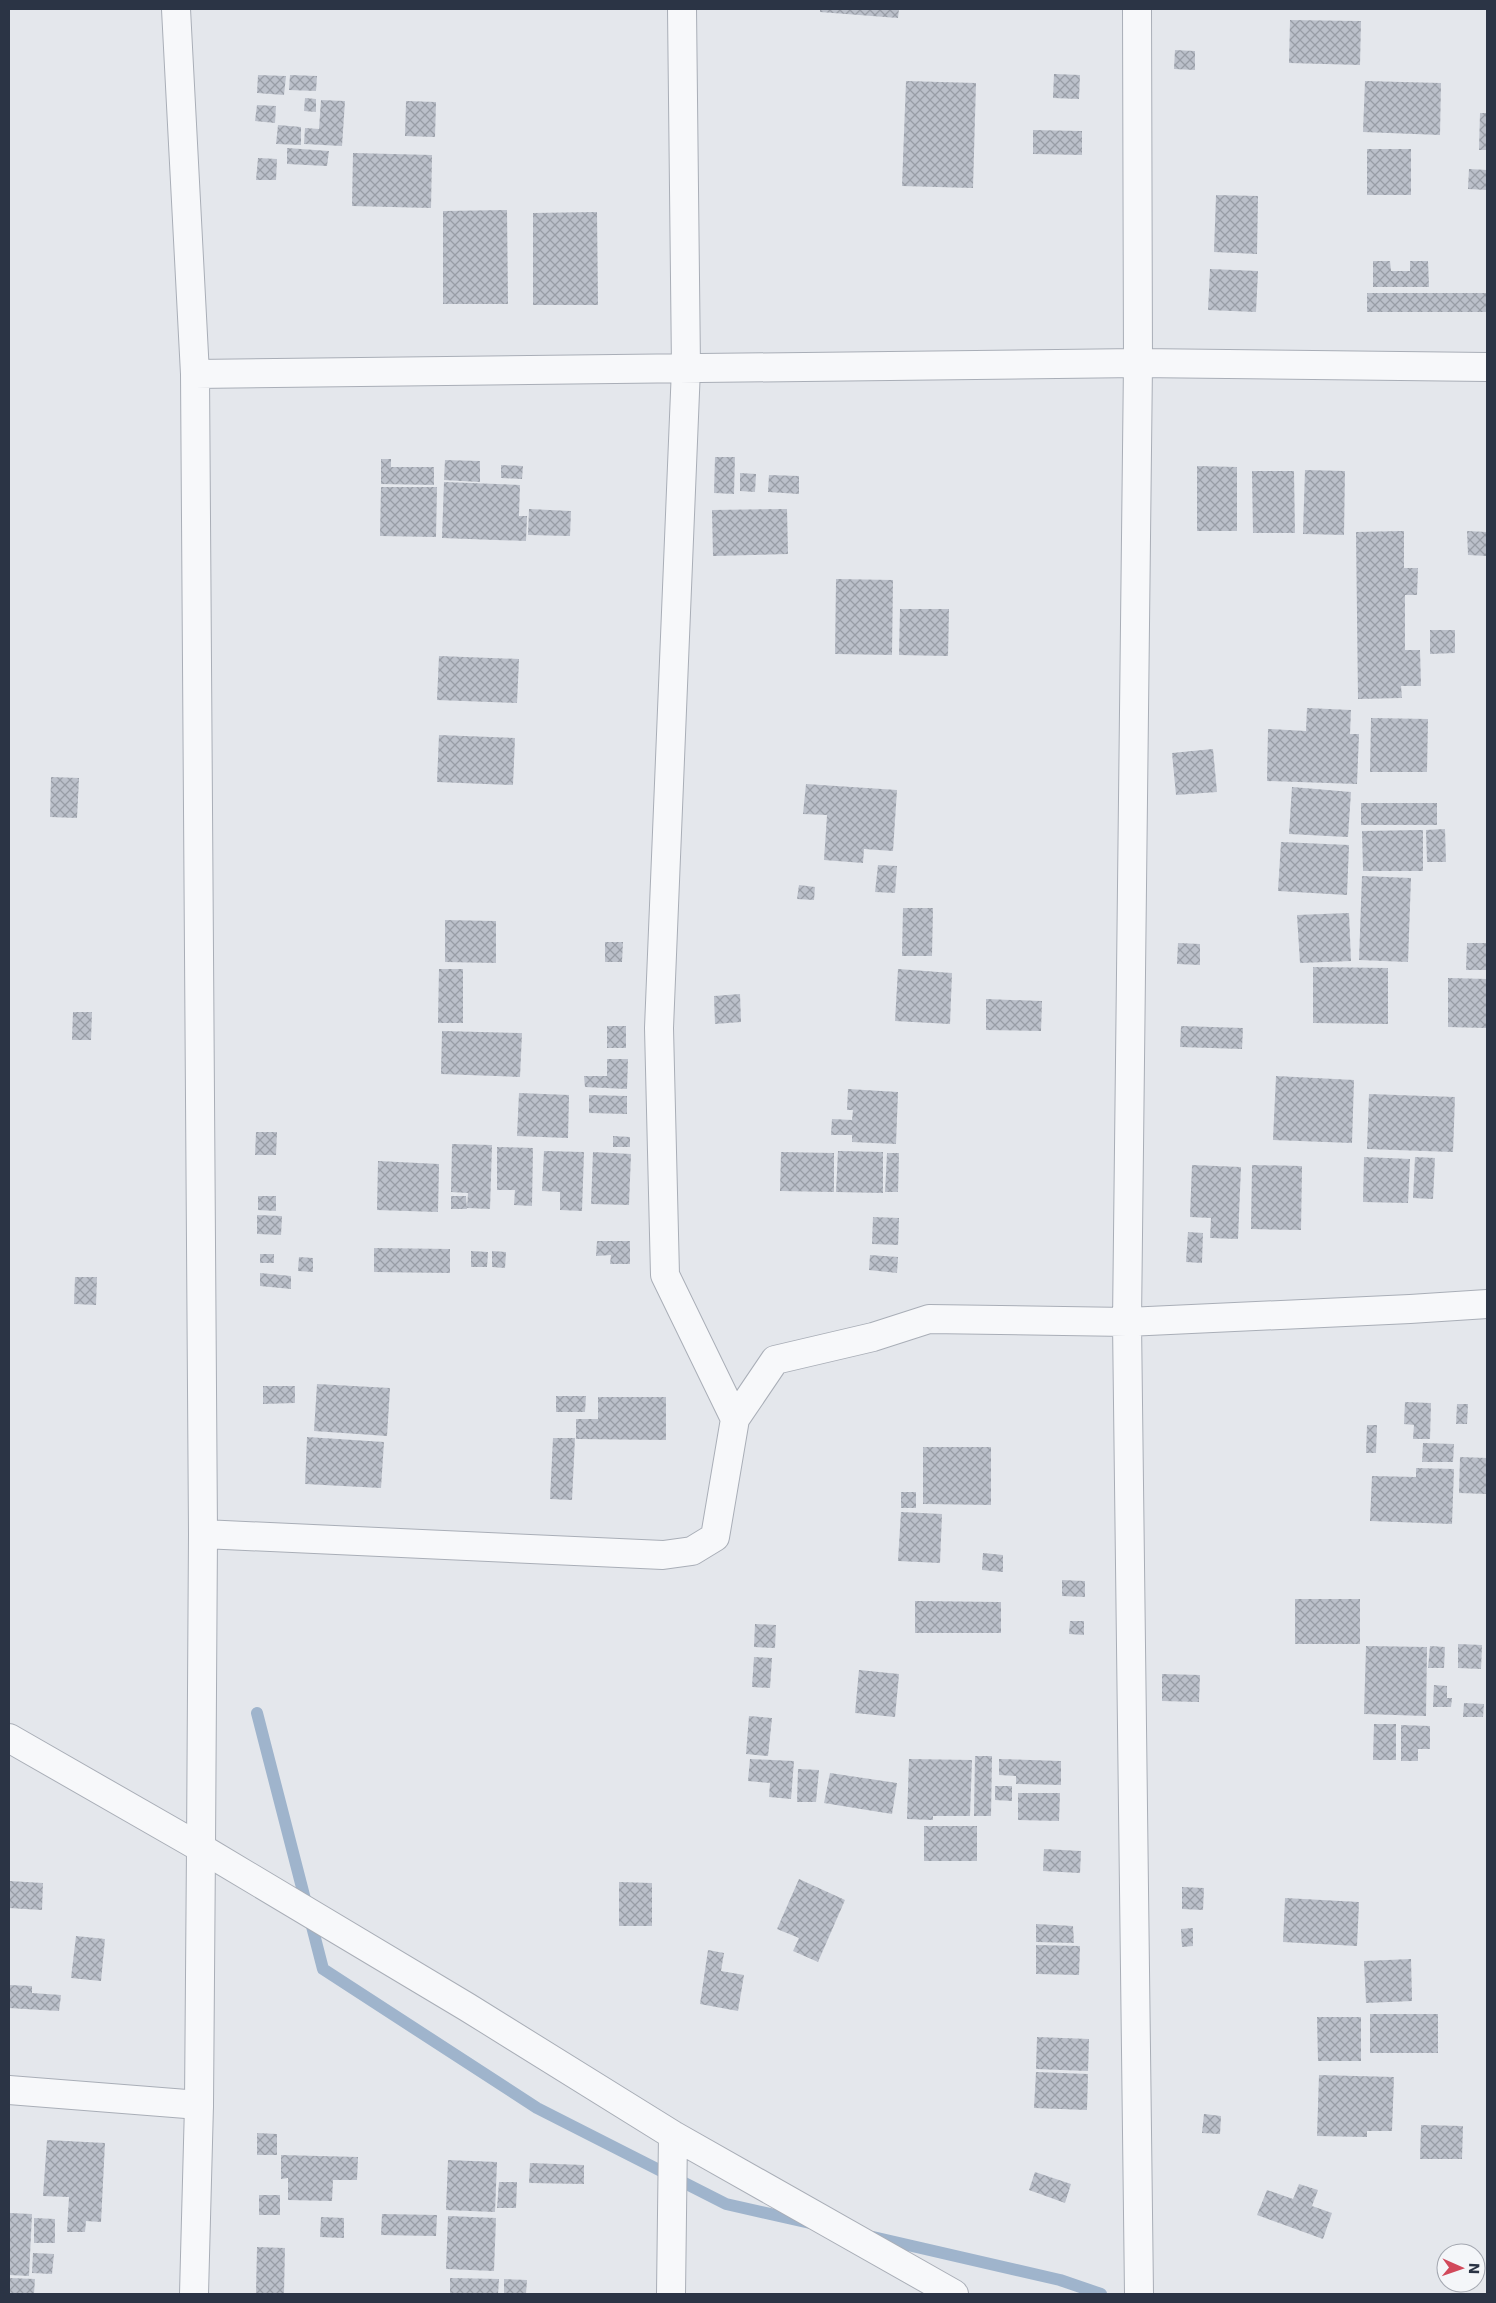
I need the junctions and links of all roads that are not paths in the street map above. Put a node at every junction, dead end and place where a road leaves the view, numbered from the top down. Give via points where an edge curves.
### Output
1 (176, 9) edge
2 (682, 9) edge
3 (1137, 9) edge
4 (1138, 363) junction
5 (1487, 367) edge
6 (686, 368) junction
7 (195, 374) junction
8 (1487, 1304) edge
9 (1127, 1322) junction
10 (735, 1419) junction
11 (203, 1534) junction
12 (9, 1738) edge
13 (200, 1848) junction
14 (9, 2090) edge
15 (199, 2105) junction
16 (673, 2134) junction
17 (194, 2294) edge
18 (671, 2294) edge
19 (954, 2294) edge
20 (1139, 2294) edge

1 - 7 street
2 - 6 street
3 - 4 street
4 - 5 street
4 - 6 street
4 - 9 street
6 - 7 street
6 - 10 street via 659,1028 665,1275
7 - 11 street
8 - 9 street
9 - 10 street via 929,1319 873,1337 775,1360
9 - 20 street
10 - 11 street via 715,1537 692,1551 663,1555
11 - 13 street
12 - 13 street
13 - 15 street
13 - 16 street
14 - 15 street
15 - 17 street
16 - 18 street
16 - 19 street

